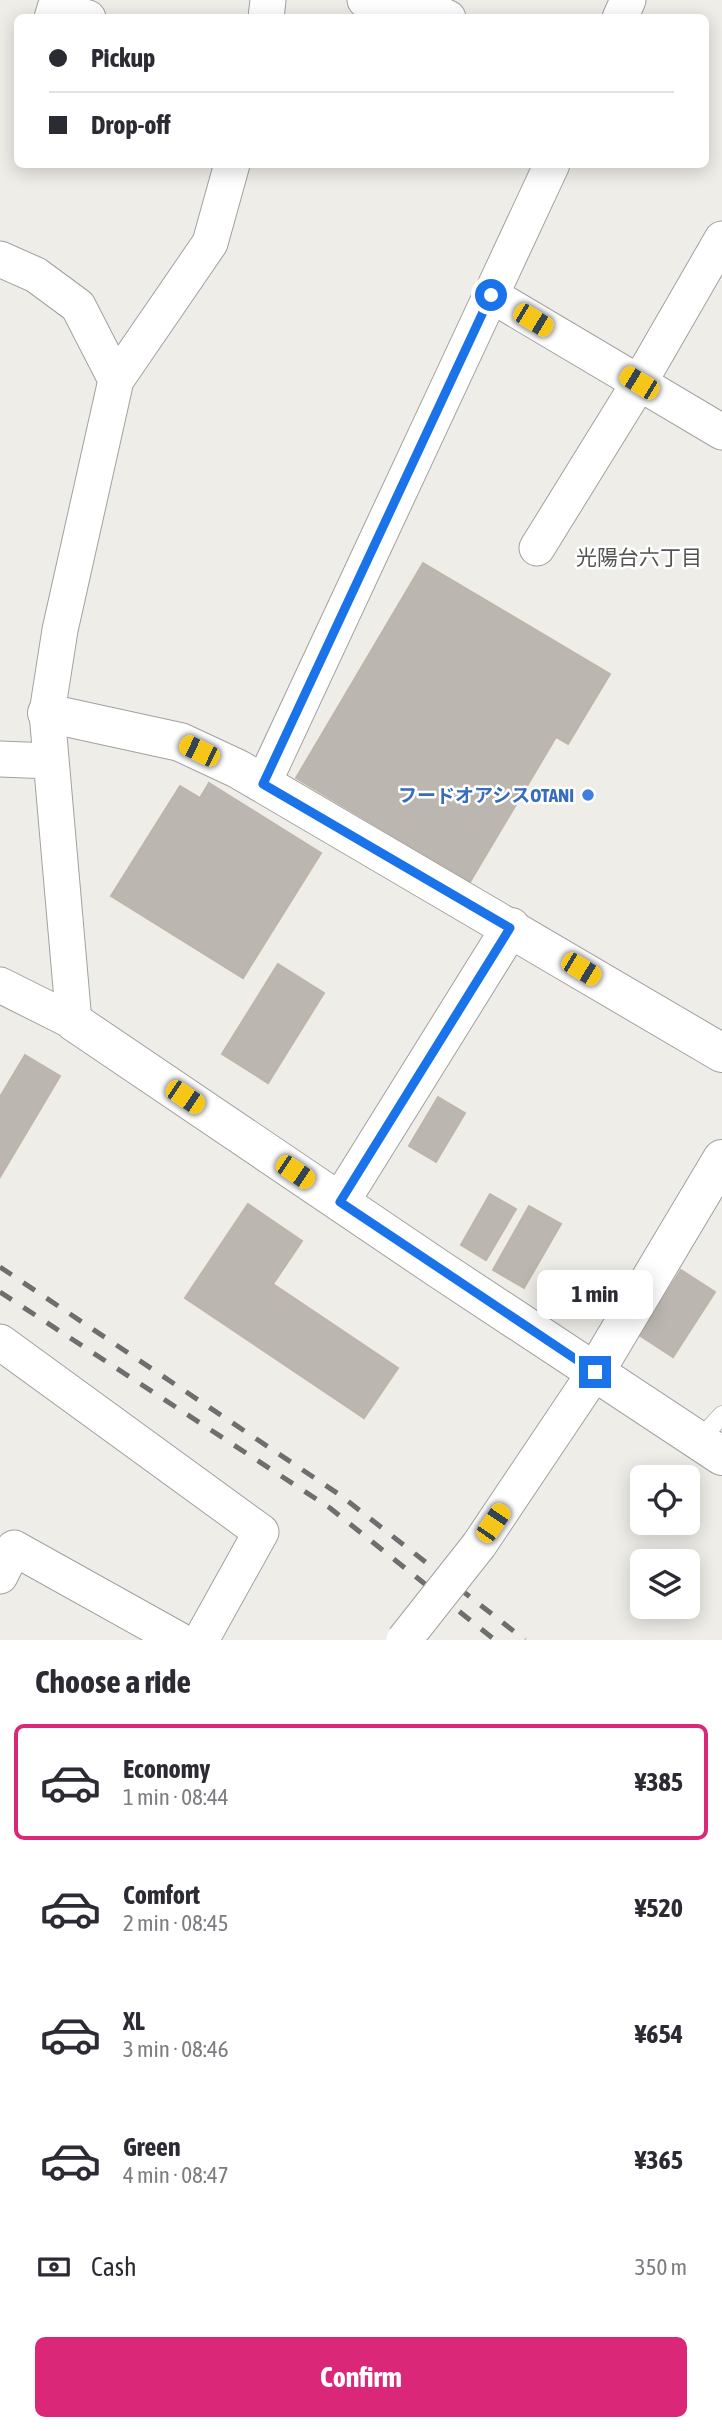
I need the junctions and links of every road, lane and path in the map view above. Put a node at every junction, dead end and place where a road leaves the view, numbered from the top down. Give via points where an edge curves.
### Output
1 (365, 0) edge
2 (53, 14) edge
3 (75, 14) edge
4 (439, 14) edge
5 (231, 168) edge
6 (550, 168) edge
7 (722, 239) edge
8 (0, 259) edge
9 (491, 295) junction
10 (116, 380) junction
11 (639, 383) junction
12 (722, 432) edge
13 (537, 548) dead end
14 (47, 713) junction
15 (0, 759) edge
16 (51, 761) junction
17 (263, 784) junction
18 (510, 928) junction
19 (0, 985) edge
20 (74, 1023) junction
21 (722, 1053) edge
22 (722, 1159) edge
23 (340, 1202) junction
24 (0, 1342) edge
25 (595, 1372) junction
26 (714, 1437) edge
27 (5, 1555) edge
28 (178, 1640) edge
29 (201, 1640) edge
30 (404, 1640) edge

1 - 4 street
2 - 3 street via 55,8
5 - 10 street via 210,243
6 - 9 street
7 - 11 street
8 - 10 street via 36,275 78,306
9 - 11 street
9 - 17 street
10 - 14 street via 60,630
11 - 12 street
11 - 13 street
14 - 16 street
14 - 17 street via 180,742
15 - 16 street
16 - 20 street
17 - 18 street
18 - 21 street
18 - 23 street
19 - 20 street
20 - 23 street
22 - 25 street
23 - 25 street
24 - 29 street via 261,1532
25 - 26 street
25 - 30 street, bridge via 479,1545
27 - 28 street

